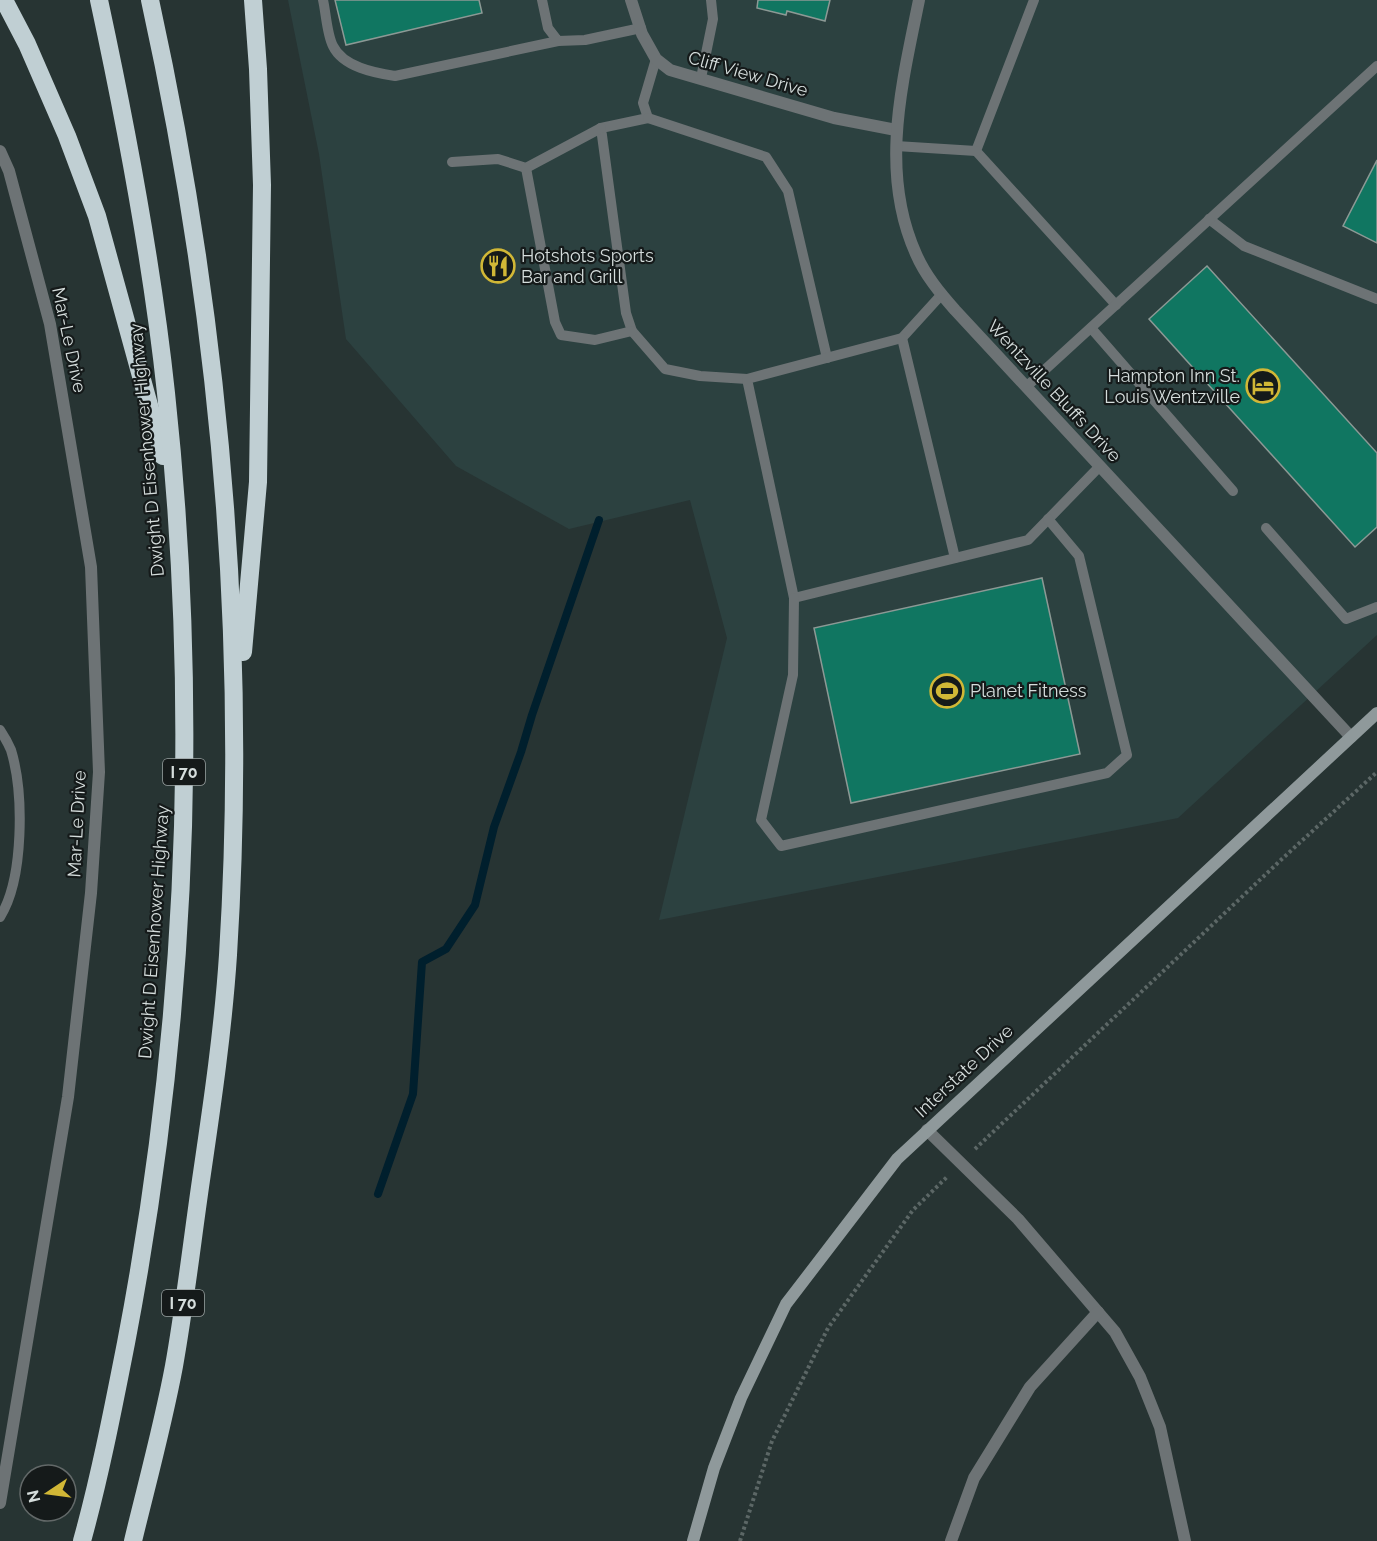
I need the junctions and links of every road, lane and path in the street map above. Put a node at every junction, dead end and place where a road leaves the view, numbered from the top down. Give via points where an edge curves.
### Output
1 (4, 0) edge
2 (99, 0) edge
3 (150, 0) edge
4 (253, 0) edge
5 (323, 0) edge
6 (542, 0) edge
7 (632, 0) edge
8 (711, 0) edge
9 (919, 0) edge
10 (1034, 0) edge
11 (640, 28) junction
12 (558, 41) junction
13 (656, 59) junction
14 (1377, 66) edge
15 (701, 78) junction
16 (648, 118) junction
17 (601, 128) junction
18 (896, 130) junction
19 (896, 146) junction
20 (0, 151) edge
21 (976, 151) junction
22 (452, 162) dead end
23 (526, 168) junction
24 (4, 172) edge
25 (1209, 219) junction
26 (942, 294) junction
27 (1377, 299) edge
28 (1116, 305) junction
29 (1091, 328) junction
30 (632, 331) junction
31 (902, 338) junction
32 (827, 358) junction
33 (747, 379) junction
34 (1026, 387) junction
35 (1099, 467) junction
36 (1233, 491) dead end
37 (175, 497) junction
38 (1048, 519) junction
39 (1266, 528) dead end
40 (955, 558) junction
41 (794, 598) junction
42 (1377, 607) edge
43 (1377, 713) edge
44 (0, 730) edge
45 (1351, 737) junction
46 (234, 756) junction
47 (1377, 772) edge
48 (0, 917) edge
49 (927, 1130) junction
50 (961, 1163) junction
51 (1098, 1312) junction
52 (0, 1503) edge
53 (82, 1541) edge
54 (133, 1541) edge
55 (693, 1541) edge
56 (740, 1541) edge
57 (951, 1541) edge
58 (1185, 1541) edge

1 - 37 highway via 27,44 97,216
2 - 37 highway, Dwight D Eisenhower Highway / I 70 via 150,270
3 - 46 highway, I 70 via 196,240 222,447 230,548
4 - 46 highway via 262,186 258,482
5 - 12 lane via 333,47 352,65 377,74 395,76
6 - 12 lane via 548,28
7 - 11 street
8 - 15 lane via 712,19
9 - 18 street, Wentzville Bluffs Drive
10 - 21 lane
11 - 12 lane
11 - 13 street
13 - 15 street, Cliff View Drive via 670,70
13 - 16 lane via 643,103
14 - 25 lane
15 - 18 street, Cliff View Drive via 834,118
16 - 17 lane
16 - 32 lane via 766,157 788,191
17 - 23 lane
17 - 30 lane via 626,313
18 - 19 street, Wentzville Bluffs Drive
19 - 21 lane
19 - 26 street, Wentzville Bluffs Drive via 896,182 903,221 916,255
20 - 24 street, Mar-Le Drive
21 - 28 lane
22 - 23 lane via 498,159
23 - 30 lane via 555,322 561,335 595,340
24 - 52 street, Mar-Le Drive via 50,324 91,567 99,772 91,893 68,1097
25 - 27 lane via 1244,246
25 - 28 lane
26 - 31 lane
26 - 34 street, Wentzville Bluffs Drive
28 - 29 lane
29 - 34 lane
29 - 36 lane
30 - 33 lane via 665,369
31 - 32 lane
31 - 40 lane
32 - 33 lane
33 - 41 lane
34 - 35 street, Wentzville Bluffs Drive
35 - 38 lane
35 - 45 street, Wentzville Bluffs Drive
37 - 53 highway, Dwight D Eisenhower Highway / I 70 via 182,596 184,737 173,1004 146,1233 114,1407
38 - 40 lane via 1028,540
38 - 41 lane via 1079,556 1127,755 1107,773 782,846 761,820 793,675
39 - 42 lane via 1346,619
40 - 41 lane
43 - 45 main road, Interstate Drive
44 - 48 lane via 10,749 19,794 17,864 8,905
45 - 49 main road, Interstate Drive
46 - 54 highway, I 70 via 229,946 219,1062 174,1366
47 - 50 path
49 - 50 street
49 - 55 main road, Interstate Drive via 897,1159 786,1304 741,1398 714,1468
50 - 51 street via 1018,1219
50 - 56 path via 913,1210 828,1328 772,1442
51 - 57 street via 1030,1387 974,1479
51 - 58 street via 1115,1332 1140,1377 1156,1417

